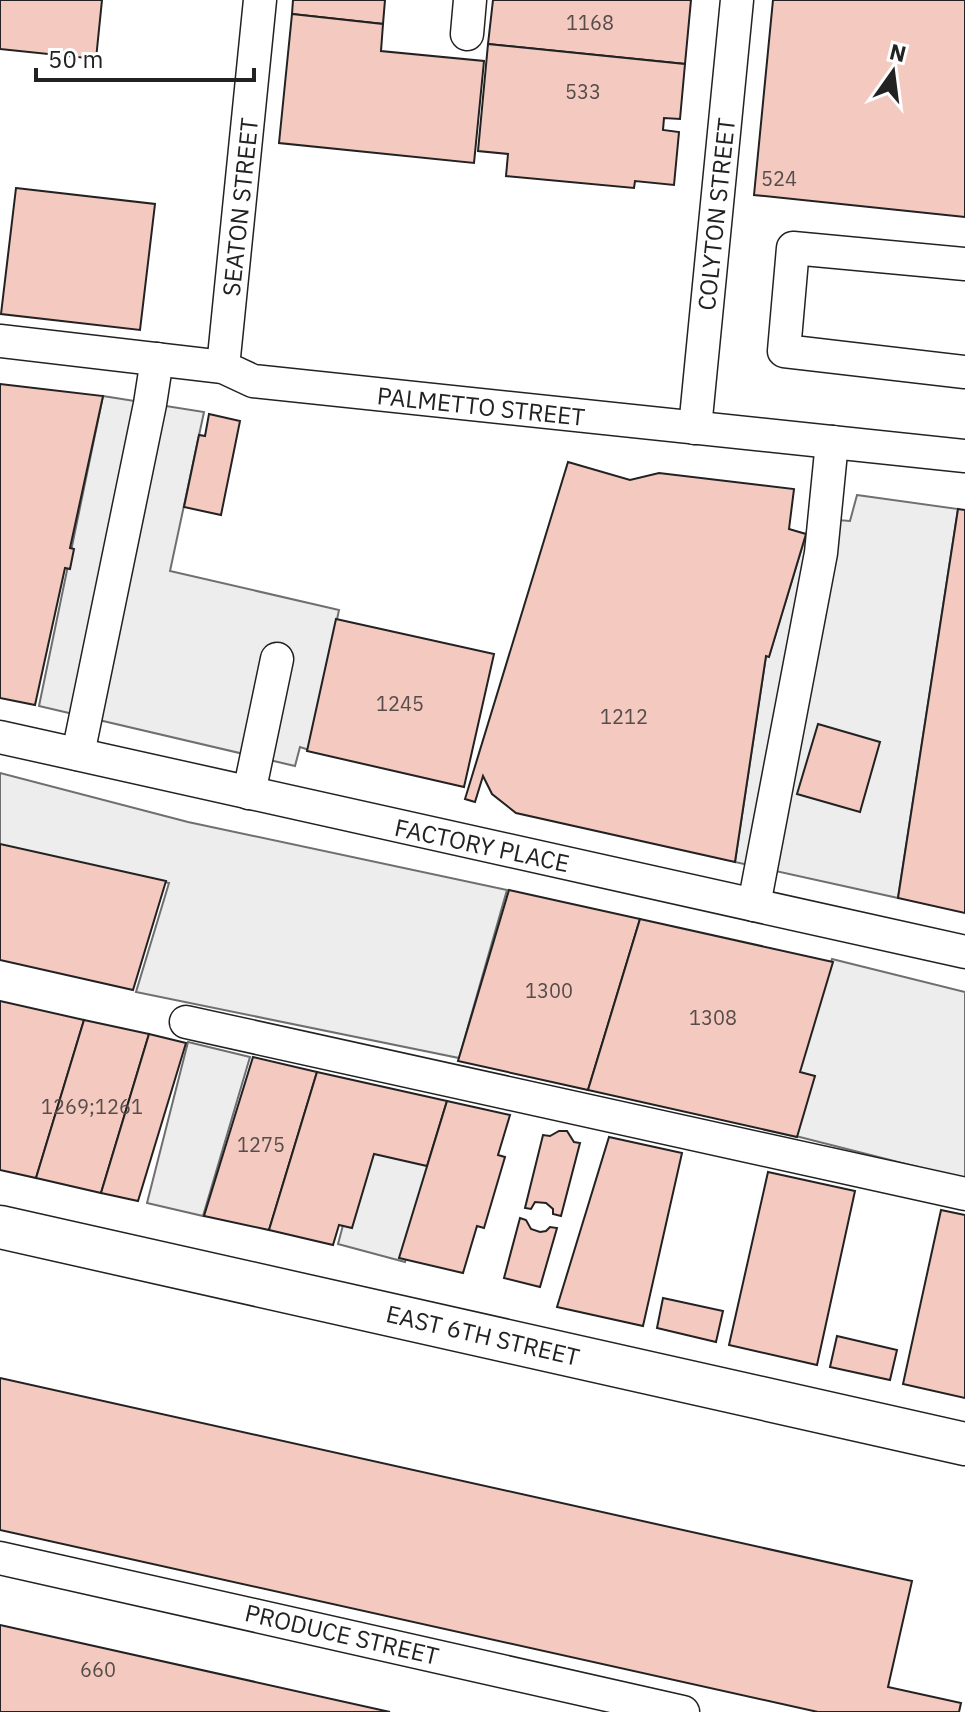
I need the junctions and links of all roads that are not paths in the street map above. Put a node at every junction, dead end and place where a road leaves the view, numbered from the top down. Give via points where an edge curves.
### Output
1 (260, 0) edge
2 (470, 0) edge
3 (737, 0) edge
4 (467, 34) dead end
5 (965, 264) edge
6 (0, 341) edge
7 (157, 359) junction
8 (223, 367) junction
9 (965, 372) edge
10 (695, 428) junction
11 (832, 442) junction
12 (965, 456) edge
13 (277, 659) dead end
14 (0, 737) edge
15 (78, 754) junction
16 (249, 793) junction
17 (754, 905) junction
18 (965, 952) edge
19 (186, 1022) dead end
20 (965, 1194) edge
21 (0, 1227) edge
22 (965, 1444) edge
23 (0, 1558) edge
24 (683, 1712) edge

1 - 8 street, SEATON STREET
2 - 4 street
3 - 10 street, COLYTON STREET
5 - 9 street via 793,248 784,351
6 - 7 street, PALMETTO STREET
7 - 8 street, PALMETTO STREET
7 - 15 street
8 - 10 street, PALMETTO STREET via 253,381
10 - 11 street, PALMETTO STREET
11 - 12 street, PALMETTO STREET
11 - 17 street via 821,553
13 - 16 street
14 - 15 street, FACTORY PLACE
15 - 16 street, FACTORY PLACE
16 - 17 street, FACTORY PLACE
17 - 18 street, FACTORY PLACE
19 - 20 street
21 - 22 main road, EAST 6TH STREET
23 - 24 street, PRODUCE STREET

